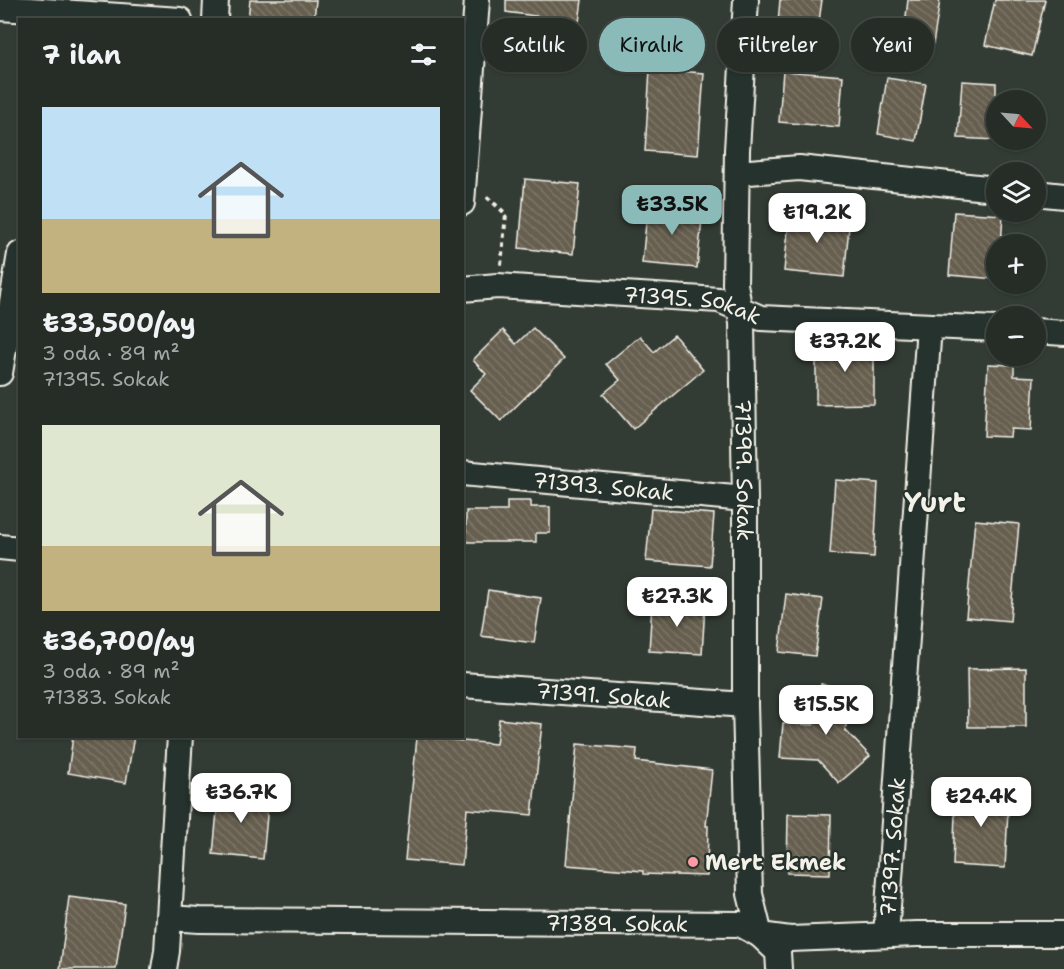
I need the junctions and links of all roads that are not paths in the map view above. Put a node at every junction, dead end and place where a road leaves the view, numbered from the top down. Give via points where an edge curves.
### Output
1 (216, 0) edge
2 (477, 0) edge
3 (746, 0) edge
4 (0, 8) edge
5 (58, 15) edge
6 (131, 18) edge
7 (215, 18) edge
8 (737, 173) junction
9 (464, 176) edge
10 (986, 188) edge
11 (1046, 194) edge
12 (1064, 196) edge
13 (18, 266) edge
14 (464, 287) edge
15 (740, 309) junction
16 (929, 326) junction
17 (986, 329) edge
18 (1046, 332) edge
19 (1064, 333) edge
20 (0, 373) edge
21 (464, 473) edge
22 (746, 499) junction
23 (0, 547) edge
24 (18, 549) edge
25 (464, 685) edge
26 (745, 705) junction
27 (180, 738) edge
28 (169, 918) junction
29 (1064, 934) edge
30 (760, 935) junction
31 (886, 935) junction
32 (164, 969) edge
33 (779, 969) edge

1 - 7 street
2 - 9 street
3 - 8 street, 71399. Sokak
4 - 5 street
5 - 6 street
8 - 10 street via 799,168
8 - 15 street, 71399. Sokak via 735,284
11 - 12 street
13 - 20 street
14 - 15 street, 71395. Sokak via 719,300
15 - 16 street, 71395. Sokak via 761,318
15 - 22 street, 71399. Sokak
16 - 17 street, 71395. Sokak
16 - 31 street, 71397. Sokak
18 - 19 street
21 - 22 street, 71393. Sokak
22 - 26 street, 71399. Sokak
23 - 24 street
25 - 26 street, 71391. Sokak
26 - 30 street, 71399. Sokak via 750,894
27 - 28 street
28 - 30 street, 71389. Sokak via 740,924
28 - 32 street
29 - 31 street, 71389. Sokak
30 - 31 street, 71389. Sokak via 790,939
30 - 33 street, 71399. Sokak via 778,952

